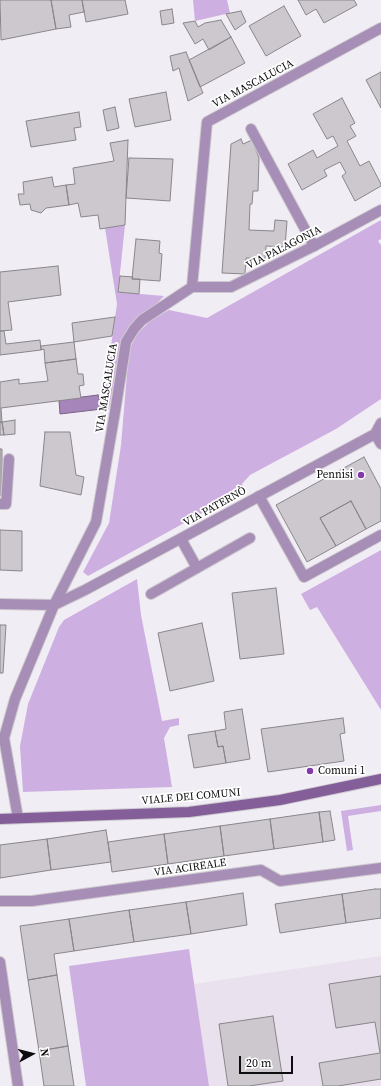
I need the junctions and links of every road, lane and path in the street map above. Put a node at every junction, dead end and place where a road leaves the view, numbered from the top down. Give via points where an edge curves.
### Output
1 (381, 28) edge
2 (251, 129) dead end
3 (381, 210) edge
4 (314, 246) junction
5 (192, 287) junction
6 (381, 423) edge
7 (375, 434) junction
8 (381, 444) edge
9 (9, 459) dead end
10 (259, 496) junction
11 (0, 504) edge
12 (381, 535) edge
13 (250, 538) dead end
14 (181, 539) junction
15 (198, 568) junction
16 (151, 594) dead end
17 (0, 604) edge
18 (54, 605) junction
19 (381, 779) edge
20 (18, 818) junction
21 (0, 819) edge
22 (381, 868) edge
23 (0, 901) edge
24 (0, 962) edge
25 (18, 1086) edge

1 - 5 street, VIA MASCALUCIA via 207,122
2 - 4 street
3 - 4 street, VIA PALAGONIA
4 - 5 street, VIA PALAGONIA via 231,287
5 - 18 street, VIA MASCALUCIA via 142,320 126,342 96,522
6 - 7 street
7 - 8 street
7 - 10 street, VIA PATERNÒ
9 - 11 street via 6,504
10 - 12 street via 304,577
10 - 14 street, VIA PATERNÒ
13 - 15 street
14 - 15 street
14 - 18 street, VIA PATERNÒ
15 - 16 street
17 - 18 street
18 - 20 street, VIA MASCALUCIA via 15,699 4,738
19 - 20 street, VIALE DEI COMUNI via 280,800 189,812
20 - 21 street, VIALE DEI COMUNI
22 - 23 street, VIA ACIREALE via 280,881 261,870 32,901
24 - 25 street

